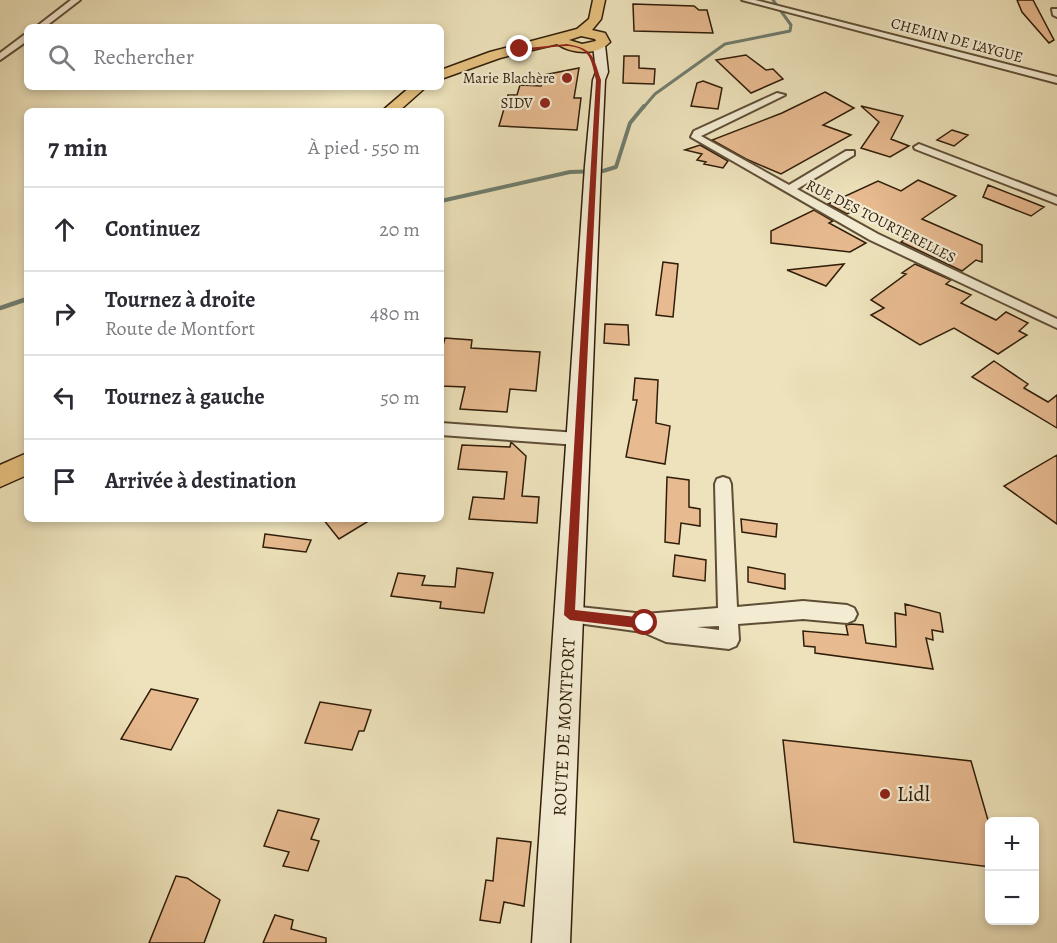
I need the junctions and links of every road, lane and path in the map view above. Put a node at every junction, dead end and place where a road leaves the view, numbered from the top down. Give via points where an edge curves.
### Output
1 (76, 0) edge
2 (599, 0) edge
3 (607, 0) edge
4 (746, 0) edge
5 (44, 24) edge
6 (581, 32) junction
7 (24, 39) edge
8 (598, 40) junction
9 (570, 44) junction
10 (0, 57) edge
11 (444, 74) edge
12 (599, 80) junction
13 (1057, 80) edge
14 (415, 90) edge
15 (780, 95) dead end
16 (394, 108) edge
17 (919, 147) dead end
18 (850, 153) dead end
19 (788, 190) junction
20 (1057, 201) edge
21 (1057, 324) edge
22 (444, 429) edge
23 (578, 439) junction
24 (24, 465) edge
25 (0, 477) edge
26 (723, 484) dead end
27 (847, 614) dead end
28 (570, 615) junction
29 (729, 618) junction
30 (551, 943) edge

1 - 5 street
2 - 6 main road via 594,23
3 - 8 main road, ROUTE DE MONTFORT
4 - 13 street, CHEMIN DE L'AYGUE
6 - 8 main road
6 - 9 main road via 567,34
7 - 10 street
8 - 9 main road
8 - 12 main road, ROUTE DE MONTFORT via 602,72
9 - 11 main road via 520,49
9 - 12 main road, ROUTE DE MONTFORT via 590,54
12 - 23 main road, ROUTE DE MONTFORT
14 - 16 main road
15 - 19 street, RUE DES TOURTERELLES via 696,137
17 - 20 street
18 - 19 street
19 - 21 street, RUE DES TOURTERELLES via 874,237
22 - 23 street
23 - 28 main road, ROUTE DE MONTFORT
24 - 25 main road
26 - 29 street
27 - 29 street via 803,610
28 - 29 street via 645,623
28 - 30 main road, ROUTE DE MONTFORT

